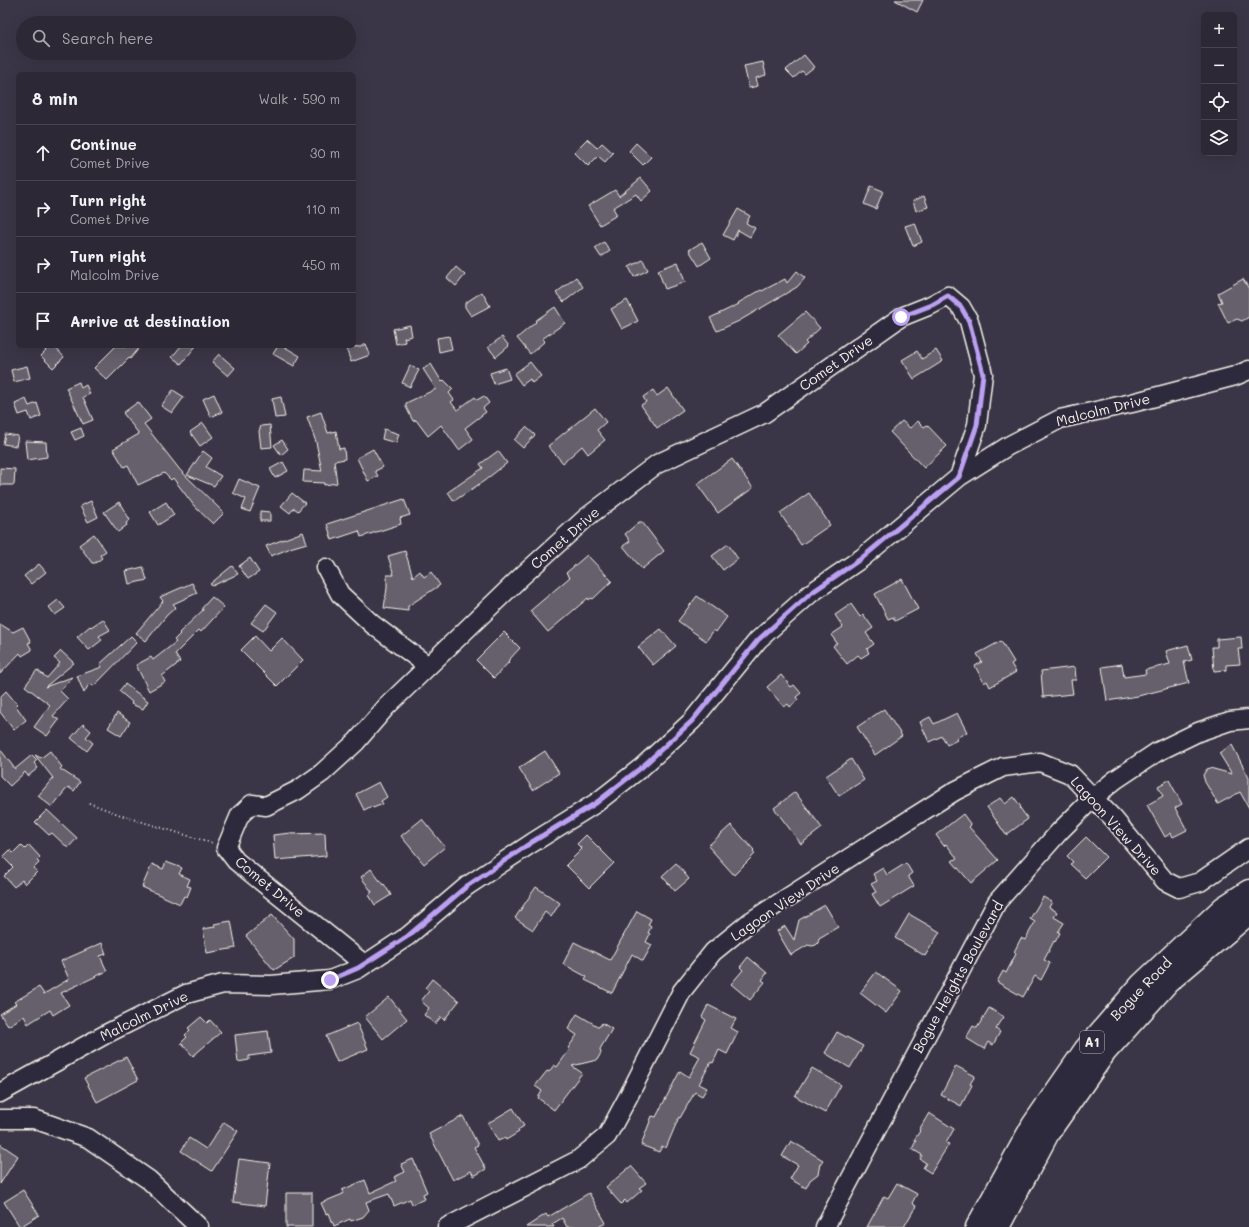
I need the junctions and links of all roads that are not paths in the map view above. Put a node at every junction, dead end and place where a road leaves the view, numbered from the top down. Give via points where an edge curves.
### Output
1 (1249, 370) edge
2 (959, 477) junction
3 (326, 568) dead end
4 (428, 666) junction
5 (1249, 719) edge
6 (1093, 798) junction
7 (1249, 848) edge
8 (1249, 891) edge
9 (1249, 913) edge
10 (364, 964) junction
11 (0, 1093) edge
12 (0, 1119) edge
13 (199, 1227) edge
14 (447, 1227) edge
15 (826, 1227) edge
16 (977, 1227) edge
17 (998, 1227) edge

1 - 2 street, Malcolm Drive via 1139,401 1060,419 1008,446
2 - 4 street, Comet Drive via 977,425 983,374 969,321 961,307 948,296 901,317 765,413 657,464 588,517
2 - 10 street, Malcolm Drive via 862,558 811,593 758,640 692,721 642,767 596,803 467,886 408,936
3 - 4 street via 340,594 372,624
4 - 10 street, Comet Drive via 387,706 356,742 322,773 298,790 266,806 252,804 240,815 226,848 236,861 257,879
5 - 6 street, Bogue Heights Boulevard via 1230,721 1198,732 1157,752
6 - 7 street, Lagoon View Drive via 1113,818 1165,881 1179,888 1200,882
6 - 14 street, Lagoon View Drive via 1070,774 1040,762 1003,767 955,791 751,921 713,952 682,991 607,1136 578,1160
6 - 15 street, Bogue Heights Boulevard via 997,902
8 - 16 main road, Bogue Road / A1 via 1223,908 1142,984 1085,1050 1033,1125
9 - 17 main road, Bogue Road / A1 via 1168,982 1105,1052 1048,1133
10 - 11 street, Malcolm Drive via 330,980 270,985 223,984 186,994 108,1033
12 - 13 street via 34,1119 88,1138 149,1180

